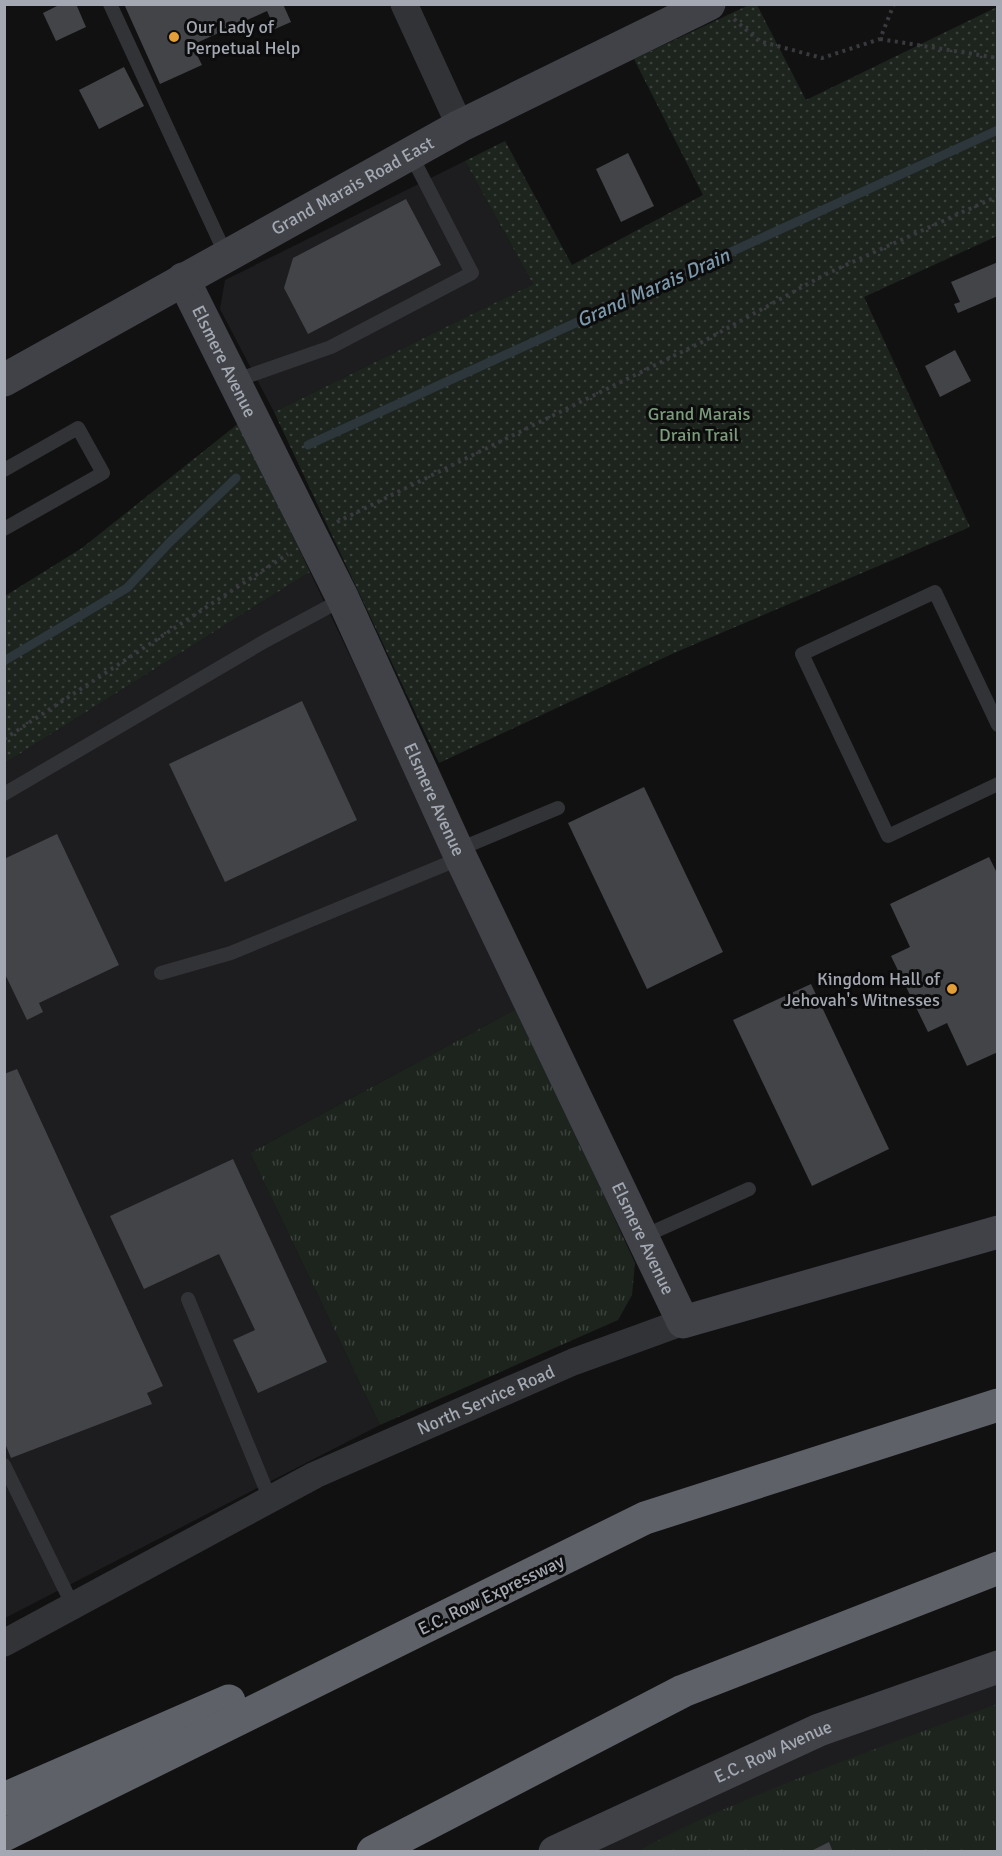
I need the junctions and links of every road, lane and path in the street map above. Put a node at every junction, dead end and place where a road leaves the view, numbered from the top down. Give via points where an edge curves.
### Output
1 (110, 4) edge
2 (404, 4) edge
3 (894, 4) edge
4 (719, 9) edge
5 (880, 39) junction
6 (998, 58) edge
7 (460, 126) junction
8 (410, 153) junction
9 (998, 195) edge
10 (226, 255) junction
11 (183, 279) junction
12 (4, 380) edge
13 (234, 381) junction
14 (4, 470) edge
15 (328, 526) dead end
16 (4, 529) edge
17 (289, 554) dead end
18 (343, 599) junction
19 (998, 724) edge
20 (4, 739) edge
21 (998, 784) edge
22 (4, 794) edge
23 (558, 808) dead end
24 (459, 854) junction
25 (161, 973) dead end
26 (749, 1189) dead end
27 (998, 1232) edge
28 (642, 1237) junction
29 (188, 1299) dead end
30 (683, 1322) junction
31 (998, 1405) edge
32 (4, 1465) edge
33 (270, 1499) junction
34 (645, 1518) junction
35 (998, 1568) edge
36 (73, 1606) junction
37 (4, 1643) edge
38 (998, 1667) edge
39 (4, 1799) edge
40 (4, 1835) edge
41 (373, 1851) edge
42 (555, 1851) edge

1 - 10 lane
2 - 7 street
3 - 5 path
4 - 5 path via 759,41 822,58
4 - 7 street, Grand Marais Road East
5 - 6 path
7 - 8 street, Grand Marais Road East
8 - 10 street, Grand Marais Road East
8 - 13 lane via 472,273 332,347
9 - 15 path via 824,275 704,341
10 - 11 street, Grand Marais Road East
11 - 12 street, Grand Marais Road East
11 - 13 street, Elsmere Avenue
13 - 18 street, Elsmere Avenue
14 - 16 lane via 78,428 103,472
17 - 20 path
18 - 22 lane
18 - 24 street, Elsmere Avenue
19 - 21 lane via 935,592 802,654 888,836
23 - 24 lane
24 - 25 lane via 231,953
24 - 28 street, Elsmere Avenue
26 - 28 lane
27 - 30 street, North Service Road
28 - 30 street, Elsmere Avenue
29 - 33 lane
30 - 33 street, North Service Road via 573,1362 315,1475
31 - 34 highway, E.C. Row Expressway
32 - 36 lane
33 - 36 street, North Service Road
34 - 39 highway
34 - 40 highway, E.C. Row Expressway
35 - 41 highway via 683,1691
36 - 37 street, North Service Road
38 - 42 street, E.C. Row Avenue via 819,1730

